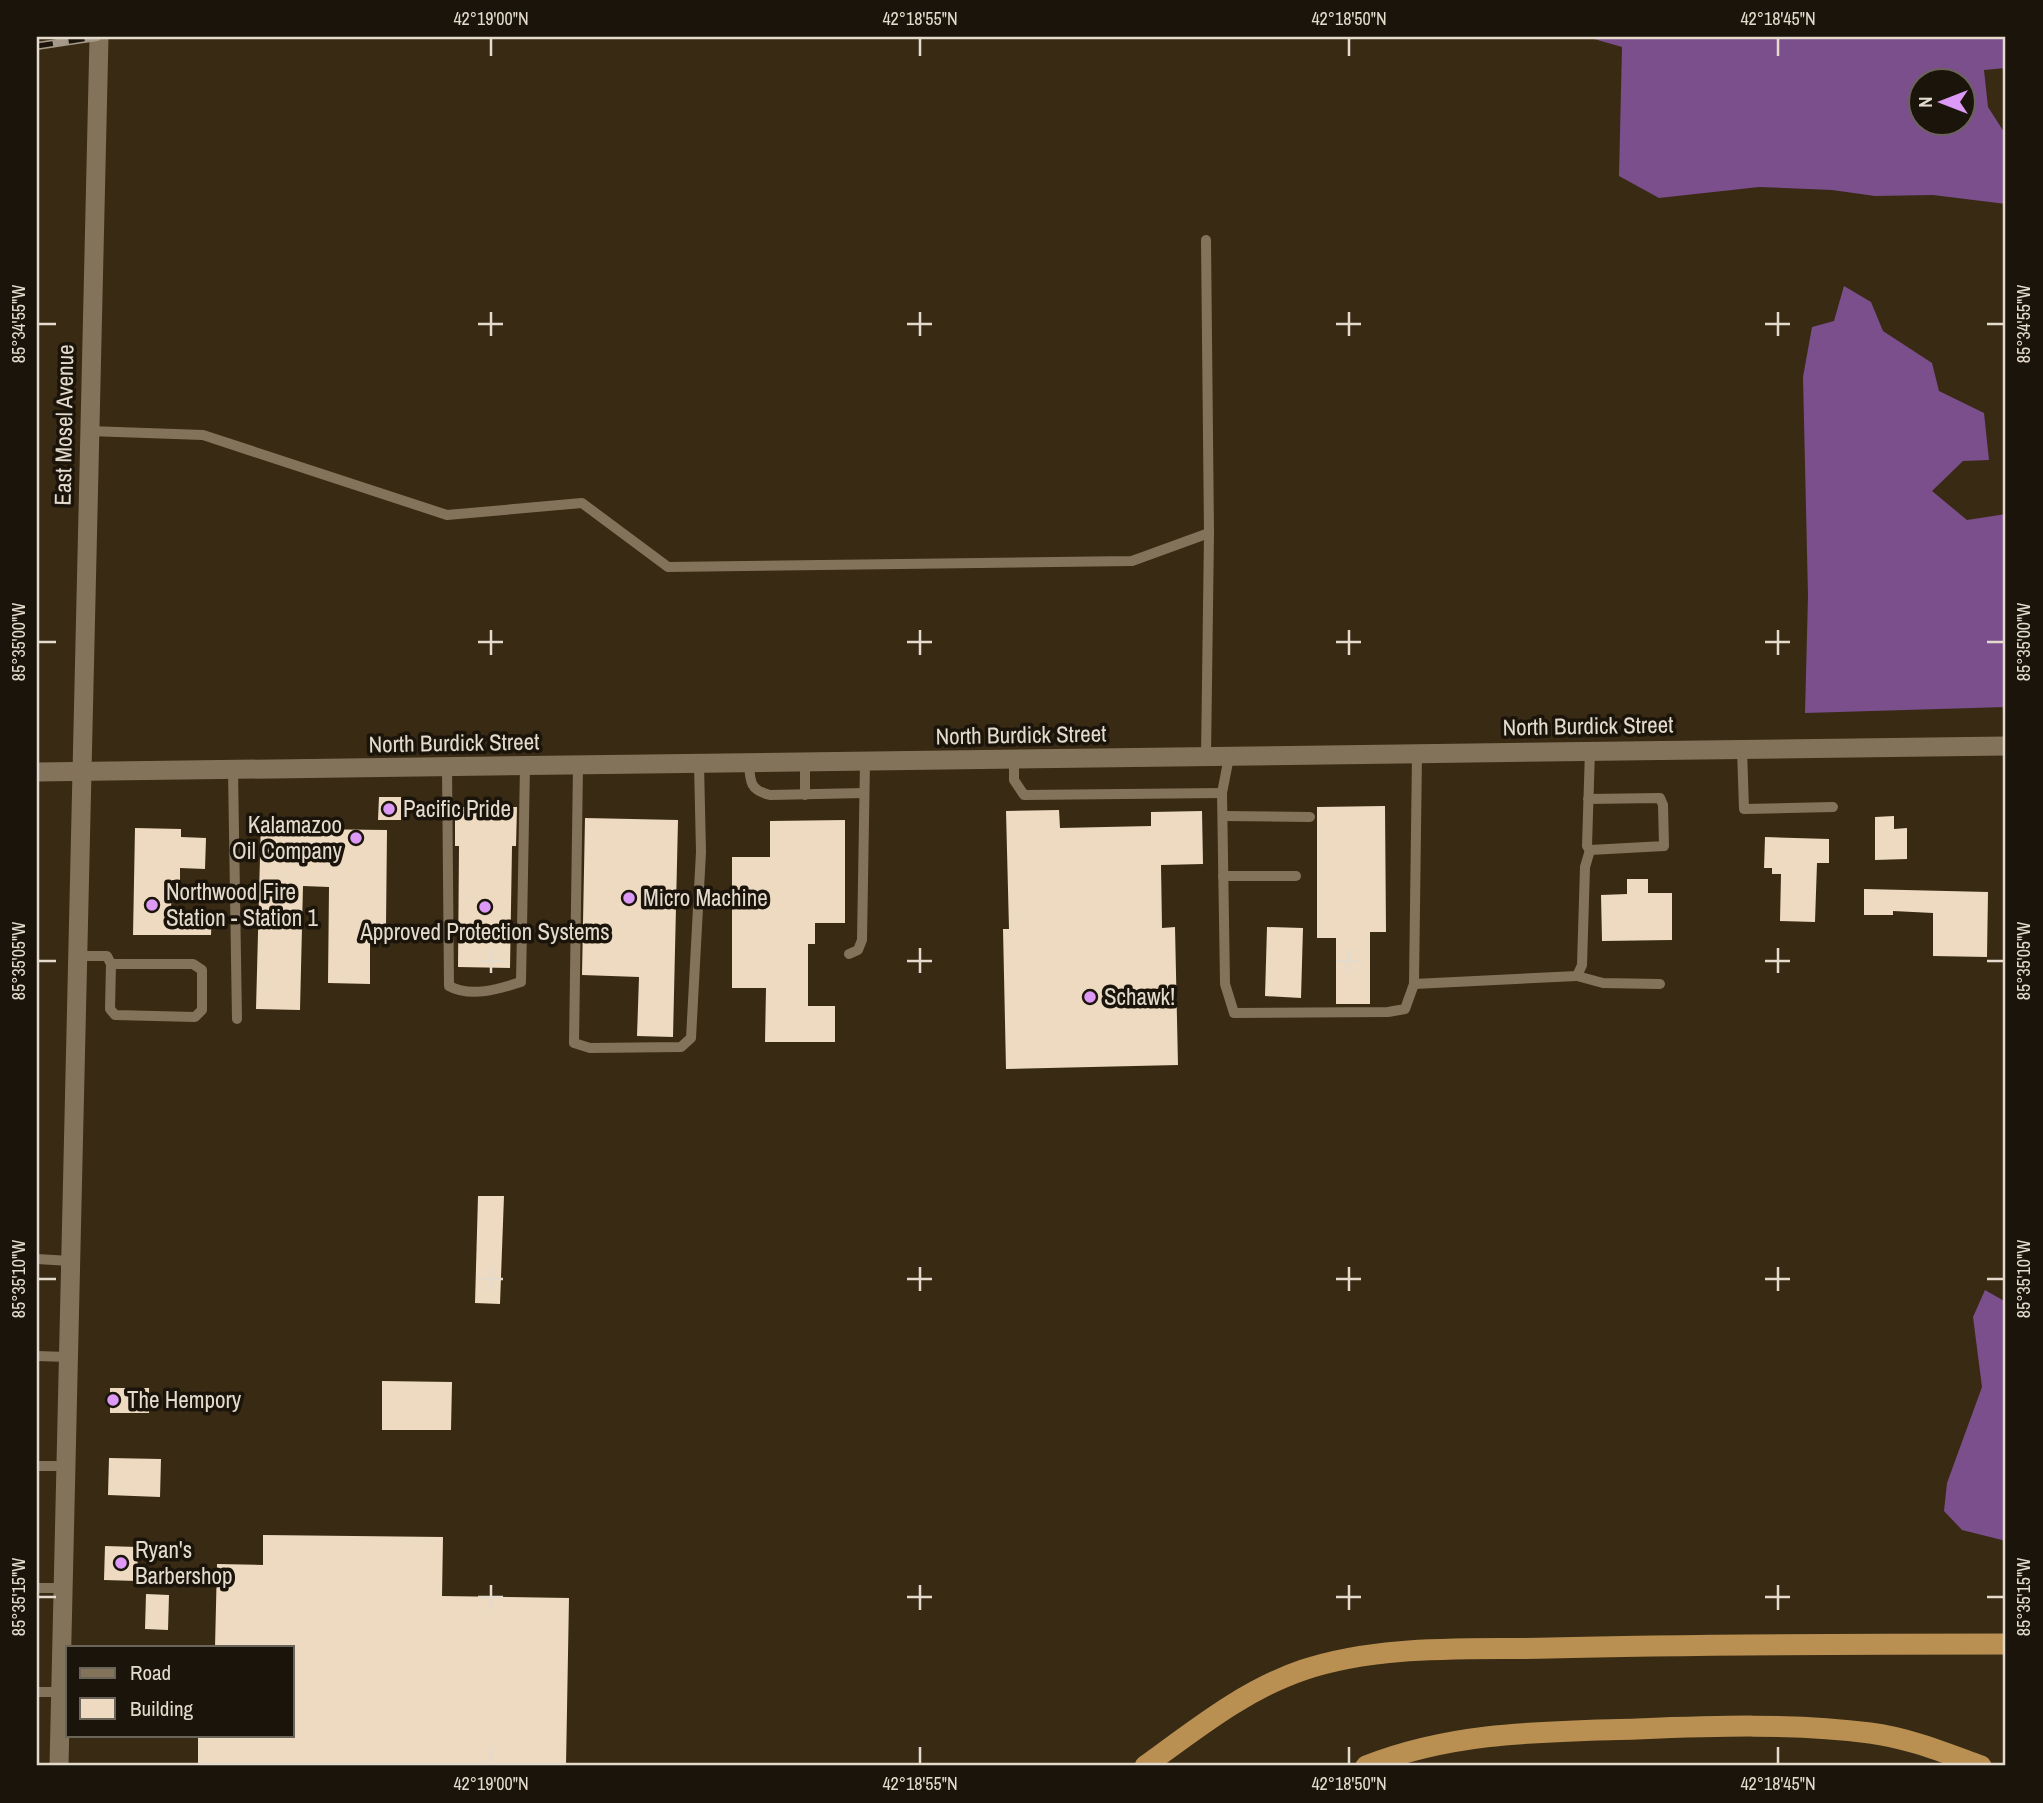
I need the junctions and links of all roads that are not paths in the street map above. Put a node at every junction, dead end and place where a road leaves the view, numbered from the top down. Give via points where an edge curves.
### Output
1 (99, 37) edge
2 (1206, 240) dead end
3 (89, 431) junction
4 (1209, 533) junction
5 (2006, 746) edge
6 (1742, 749) junction
7 (1590, 750) junction
8 (1417, 754) junction
9 (1206, 757) junction
10 (1229, 757) junction
11 (1014, 760) junction
12 (805, 762) junction
13 (864, 762) junction
14 (749, 763) junction
15 (699, 764) junction
16 (526, 766) junction
17 (578, 766) junction
18 (447, 767) junction
19 (233, 770) junction
20 (37, 772) edge
21 (80, 772) junction
22 (864, 793) junction
23 (1222, 793) junction
24 (805, 795) junction
25 (1588, 799) junction
26 (1832, 807) dead end
27 (1223, 816) junction
28 (1310, 817) dead end
29 (1590, 850) junction
30 (1223, 876) junction
31 (1296, 876) dead end
32 (849, 954) dead end
33 (76, 956) junction
34 (111, 964) junction
35 (1577, 976) junction
36 (1414, 984) junction
37 (1660, 984) dead end
38 (237, 1019) dead end
39 (37, 1259) edge
40 (70, 1261) junction
41 (37, 1356) edge
42 (68, 1357) junction
43 (37, 1466) edge
44 (65, 1466) junction
45 (37, 1588) edge
46 (63, 1588) junction
47 (2006, 1644) edge
48 (37, 1692) edge
49 (61, 1692) junction
50 (59, 1766) edge
51 (1145, 1766) edge
52 (1366, 1766) edge
53 (1982, 1766) edge

1 - 3 street, East Mosel Avenue
2 - 4 lane
3 - 4 lane via 203,435 447,515 582,503 668,567 1132,561
3 - 21 street, East Mosel Avenue
4 - 9 lane
5 - 6 street, North Burdick Street
6 - 7 street, North Burdick Street
6 - 26 lane via 1744,809
7 - 8 street, North Burdick Street
7 - 25 lane
8 - 10 street, North Burdick Street
8 - 36 lane
9 - 10 street, North Burdick Street
9 - 11 street, North Burdick Street
10 - 23 lane
11 - 13 street, North Burdick Street
11 - 23 lane via 1014,780 1024,795
12 - 13 street, North Burdick Street
12 - 14 street, North Burdick Street
12 - 24 lane
13 - 22 lane
14 - 15 street, North Burdick Street
14 - 24 lane via 750,784 756,791
15 - 17 street, North Burdick Street
15 - 17 lane via 701,852 691,1038 681,1048 590,1048 574,1043
16 - 17 street, North Burdick Street
16 - 18 street, North Burdick Street
16 - 18 lane via 521,982 459,992 449,986
18 - 19 street, North Burdick Street
19 - 21 street, North Burdick Street
19 - 38 lane
20 - 21 street, North Burdick Street
21 - 33 street, East Mosel Avenue
22 - 24 lane
22 - 32 lane via 862,940 858,950
23 - 27 lane
25 - 29 lane
25 - 29 lane via 1652,796 1660,798 1663,805 1664,846
27 - 28 lane
27 - 30 lane
29 - 35 lane via 1582,965
30 - 31 lane
30 - 36 lane via 1225,984 1234,1013 1388,1012 1405,1009
33 - 34 lane via 107,957
33 - 40 street, East Mosel Avenue
34 - 34 lane via 110,1009 115,1015 195,1017 202,1010 202,971 193,964
35 - 36 lane
35 - 37 lane via 1603,983
39 - 40 lane
40 - 42 street, East Mosel Avenue
41 - 42 lane
42 - 44 street, East Mosel Avenue
43 - 44 lane
44 - 46 street, East Mosel Avenue
45 - 46 lane
46 - 49 street, East Mosel Avenue
47 - 51 highway via 1400,1651 1301,1671 1252,1693
48 - 49 lane
49 - 50 street, East Mosel Avenue
52 - 53 highway via 1437,1744 1490,1734 1710,1726 1871,1733 1925,1745

